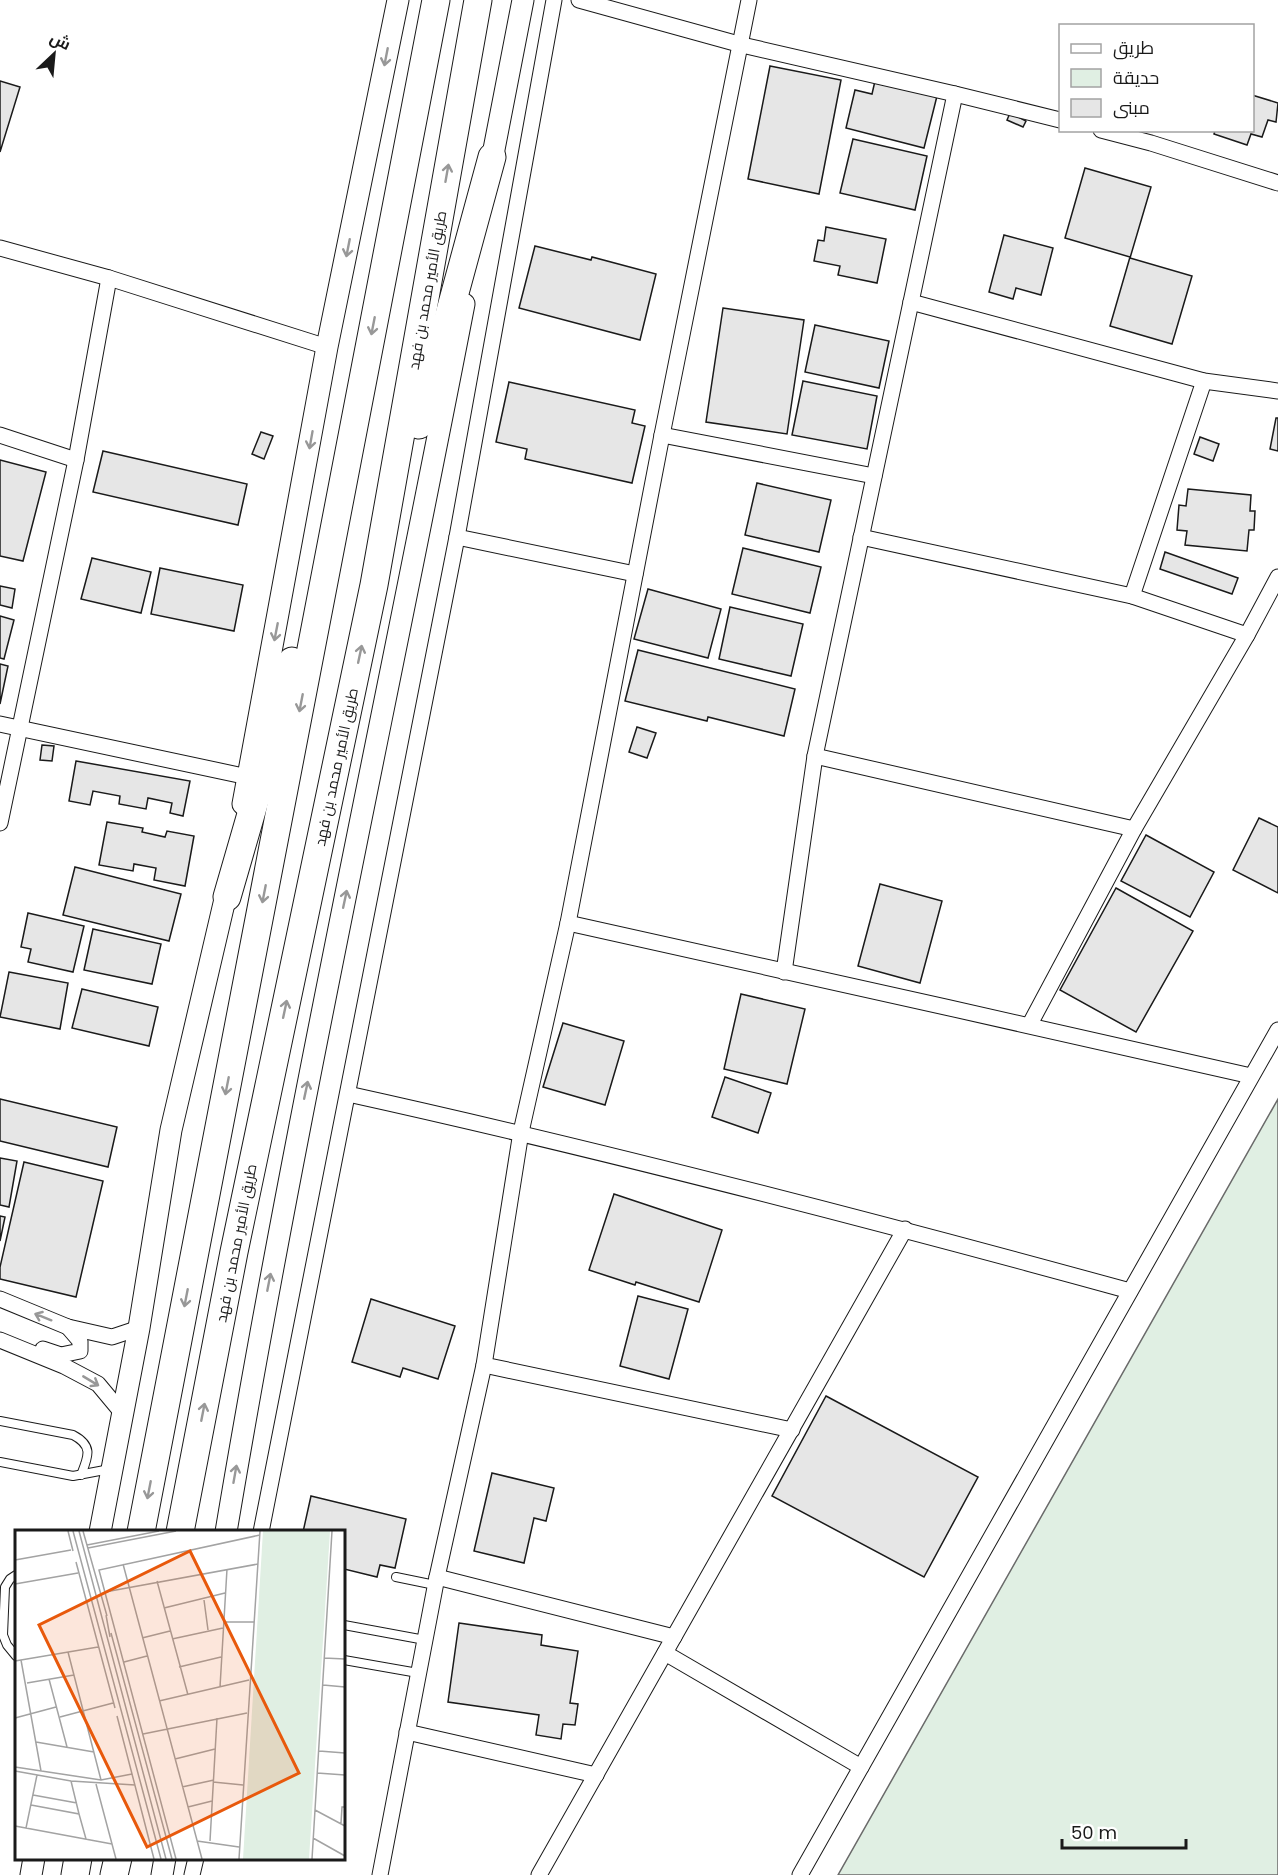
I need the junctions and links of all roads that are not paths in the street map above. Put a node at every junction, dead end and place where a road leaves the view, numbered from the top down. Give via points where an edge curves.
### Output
1 (398, 0) edge
2 (436, 0) edge
3 (478, 0) edge
4 (524, 0) edge
5 (554, 0) edge
6 (579, 0) edge
7 (749, 0) edge
8 (742, 45) junction
9 (955, 94) junction
10 (1059, 120) edge
11 (1109, 132) edge
12 (492, 157) junction
13 (1278, 183) edge
14 (0, 248) edge
15 (109, 278) junction
16 (911, 302) junction
17 (327, 347) junction
18 (363, 380) junction
19 (1204, 381) junction
20 (1278, 391) edge
21 (0, 435) edge
22 (662, 435) junction
23 (76, 460) junction
24 (874, 476) junction
25 (457, 537) junction
26 (861, 537) junction
27 (635, 574) junction
28 (1278, 577) edge
29 (374, 585) junction
30 (1274, 594) edge
31 (1132, 596) junction
32 (1247, 635) junction
33 (0, 724) edge
34 (20, 727) junction
35 (815, 756) junction
36 (248, 777) junction
37 (0, 823) edge
38 (1134, 829) junction
39 (227, 897) junction
40 (568, 923) junction
41 (784, 972) junction
42 (1030, 1024) junction
43 (1278, 1030) edge
44 (1251, 1076) junction
45 (348, 1094) junction
46 (521, 1132) junction
47 (905, 1229) junction
48 (1130, 1291) junction
49 (0, 1299) edge
50 (68, 1327) junction
51 (139, 1328) junction
52 (0, 1338) edge
53 (484, 1365) junction
54 (123, 1414) junction
55 (0, 1421) edge
56 (792, 1430) junction
57 (0, 1462) edge
58 (112, 1468) junction
59 (81, 1475) junction
60 (100, 1530) edge
61 (141, 1530) edge
62 (180, 1530) edge
63 (225, 1530) edge
64 (261, 1530) edge
65 (15, 1576) edge
66 (396, 1577) dead end
67 (436, 1581) junction
68 (345, 1625) edge
69 (674, 1637) junction
70 (425, 1640) junction
71 (665, 1653) junction
72 (15, 1655) edge
73 (345, 1660) edge
74 (418, 1673) junction
75 (407, 1732) junction
76 (861, 1767) junction
77 (596, 1775) junction
78 (34, 1860) edge
79 (78, 1860) edge
80 (118, 1860) edge
81 (165, 1860) edge
82 (196, 1860) edge
83 (31, 1875) edge
84 (75, 1875) edge
85 (114, 1875) edge
86 (162, 1875) edge
87 (192, 1875) edge
88 (380, 1875) edge
89 (539, 1875) edge
90 (800, 1875) edge

1 -> 17 main road
2 -> 18 highway
29 -> 3 highway, طريق الأمير محمد بن فهد
4 - 12 main road
5 - 25 street
6 - 8 street
7 - 8 street
8 - 9 street
8 - 22 street
9 - 10 street
9 - 16 street
11 - 13 street
12 - 29 highway
63 -> 12 main road via 291,1166 416,554
14 - 15 street
15 - 17 street
15 - 23 street
16 - 19 street
16 - 24 street
17 -> 36 main road
18 - 39 highway via 271,745
18 -> 61 highway
19 - 20 street
19 - 31 street
21 - 23 street
22 - 24 street
22 - 27 street
23 - 34 street
24 - 26 street
25 - 27 street
25 - 45 street
26 - 31 street
26 - 35 street
27 - 40 street
28 - 30 street
62 -> 29 highway, طريق الأمير محمد بن فهد via 234,1252
30 - 32 street
31 - 32 street
32 - 38 street
33 - 34 street
34 - 36 street
34 - 37 street
35 - 38 street
35 - 41 street
36 - 39 main road
38 - 42 street
39 - 51 main road via 171,1130
40 - 41 street
40 - 46 street
41 - 42 street
42 - 44 street
43 - 44 street
44 - 48 street
45 - 46 street
45 - 64 street
46 - 47 street
46 - 53 street
47 - 48 street
47 - 56 street
48 - 76 street
50 -> 49 street
50 - 51 street via 111,1337
50 - 52 street via 80,1341 80,1351 61,1355
51 - 54 main road
52 -> 54 street via 98,1384
53 - 56 street
53 - 67 street
54 - 58 main road
55 - 59 lane via 84,1440 87,1458
56 - 69 street
57 - 59 lane
58 - 59 lane
58 - 60 main road
65 - 72 lane via 5,1587 3,1635
66 - 67 lane
67 - 69 street
67 - 70 street
68 - 70 lane
69 - 71 street
70 - 74 street
71 - 76 street
71 - 77 street
73 - 74 lane
74 - 75 street
75 - 77 street
75 - 88 street
76 - 90 street
77 - 89 street
78 - 83 main road
79 - 84 highway
80 - 85 highway
81 - 86 main road
82 - 87 street

